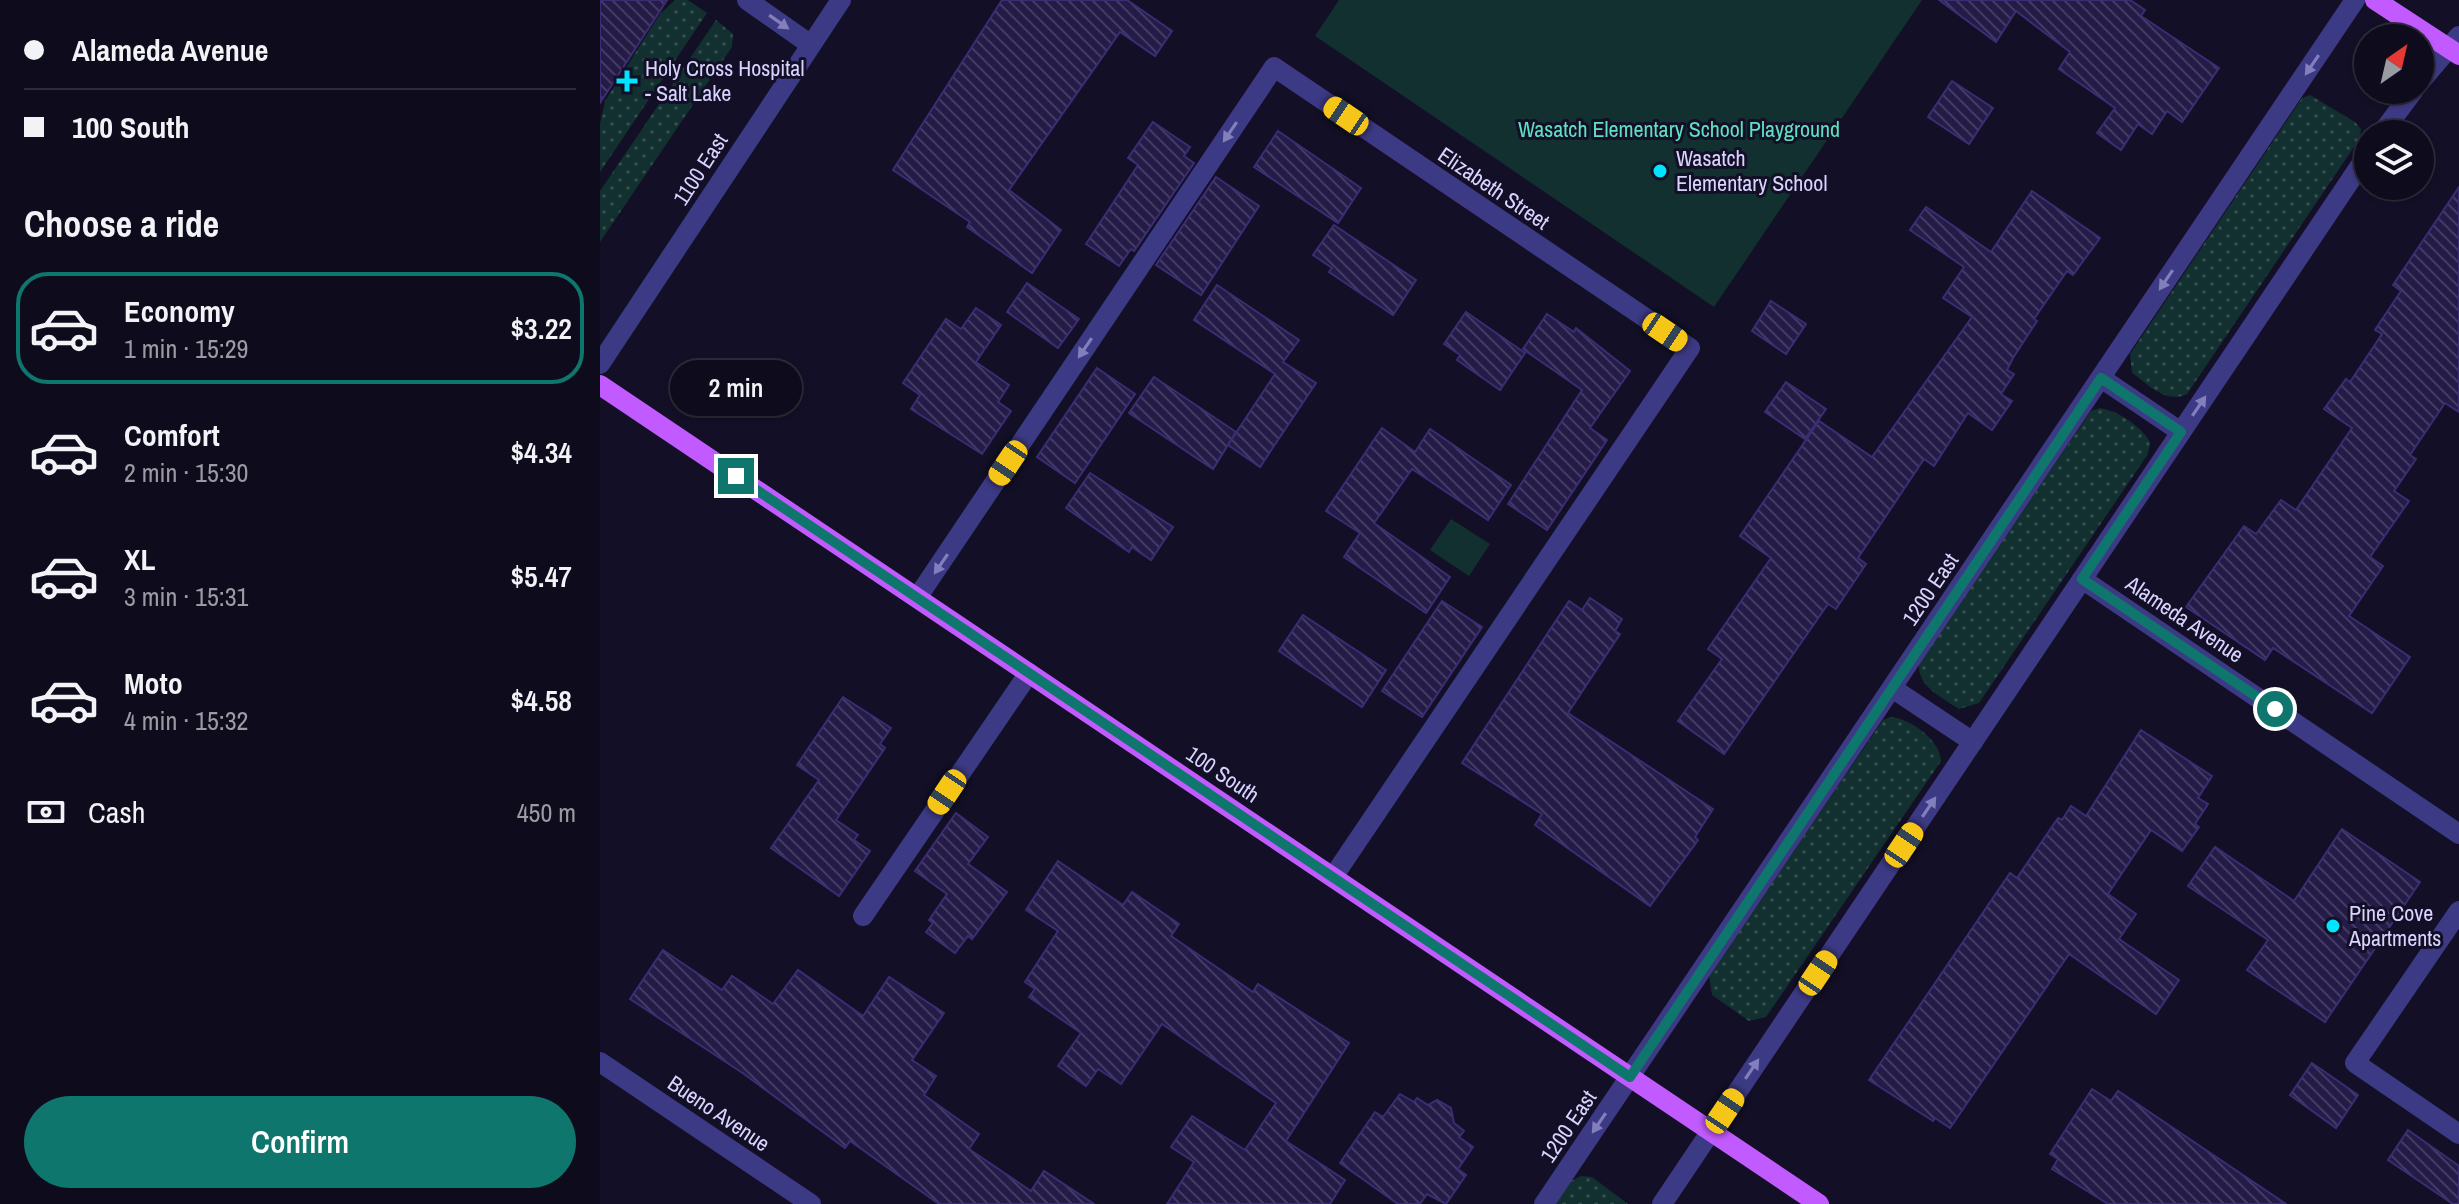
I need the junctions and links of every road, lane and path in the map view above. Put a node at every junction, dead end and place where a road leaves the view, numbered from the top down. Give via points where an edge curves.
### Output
1 (747, 0) edge
2 (841, 0) edge
3 (2355, 0) edge
4 (2375, 0) edge
5 (811, 45) junction
6 (2455, 46) edge
7 (2434, 68) edge
8 (2354, 175) edge
9 (600, 364) edge
10 (2101, 378) junction
11 (600, 385) edge
12 (2181, 432) junction
13 (2082, 579) junction
14 (917, 598) junction
15 (1029, 673) junction
16 (1892, 688) junction
17 (1973, 742) junction
18 (2459, 834) edge
19 (1333, 877) junction
20 (2459, 911) edge
21 (863, 916) dead end
22 (600, 1062) edge
23 (1630, 1077) junction
24 (2456, 1126) edge
25 (1711, 1131) junction
26 (811, 1204) edge
27 (1544, 1204) edge
28 (1662, 1204) edge
29 (1819, 1204) edge

1 -> 5 street
2 - 5 street, 1100 East
3 -> 10 street, 1200 East
4 - 6 main road
5 - 9 street, 1100 East
6 - 7 street
12 -> 8 street
10 - 12 street
10 - 16 street, 1200 East
11 - 14 main road, 100 South
12 - 13 street
13 - 17 street
13 - 18 street, Alameda Avenue
14 - 15 main road, 100 South
19 -> 14 street, Elizabeth Street via 1690,348 1274,67
15 - 19 main road, 100 South
15 - 21 street
16 - 17 street
16 - 23 street, 1200 East
25 -> 17 street
19 - 23 main road, 100 South
20 - 24 street via 2355,1063
22 - 26 street, Bueno Avenue
23 - 25 main road, 100 South
23 -> 27 street, 1200 East
25 - 28 street
25 - 29 main road, 100 South

